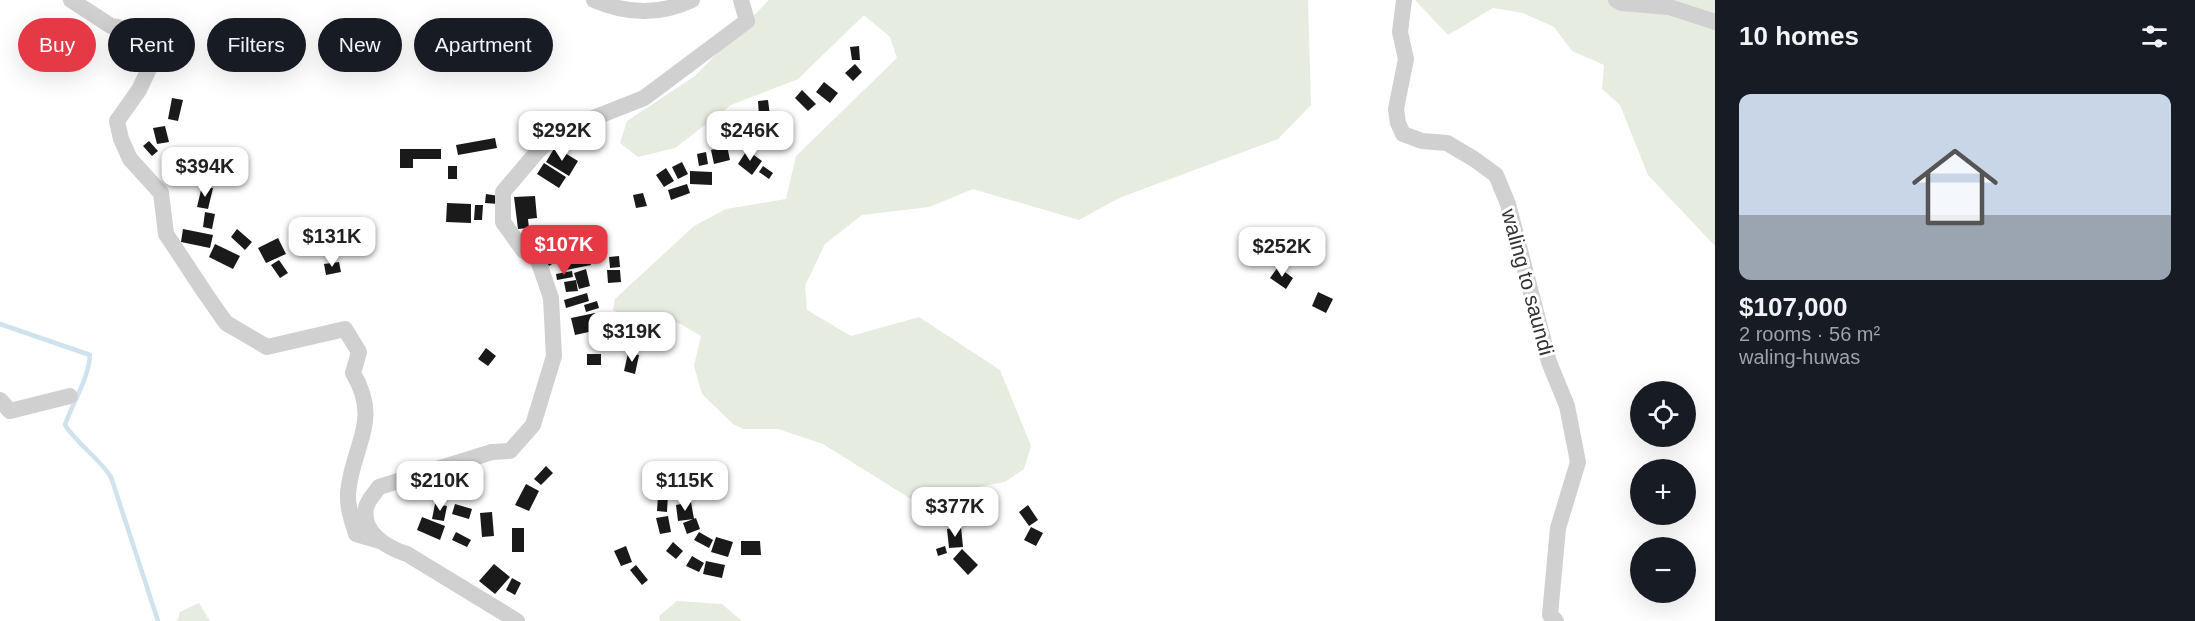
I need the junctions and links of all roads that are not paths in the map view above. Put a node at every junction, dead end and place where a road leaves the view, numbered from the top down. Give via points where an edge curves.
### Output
1 (71, 0) edge
2 (594, 0) edge
3 (692, 0) edge
4 (741, 0) edge
5 (1404, 0) edge
6 (1616, 0) edge
7 (1715, 22) edge
8 (70, 396) dead end
9 (0, 400) edge
10 (381, 541) junction
11 (517, 621) edge
12 (1556, 621) edge

1 - 10 street via 142,41 155,56 139,90 117,121 121,139 130,159 160,193 166,234 226,323 267,347 345,329 359,352 354,373 363,389 368,414 348,493 349,510 356,534
2 - 3 street via 610,7 655,11
4 - 10 street via 747,21 644,98 558,132 503,192 503,222 523,250 538,260 551,298 554,356 539,411 533,425 510,452 492,452 378,487 366,507 369,528
5 - 12 street, waling to saundi via 1400,32 1406,59 1396,109 1398,123 1403,134 1422,141 1447,143 1496,175 1508,204 1549,362 1567,406 1578,462 1558,528 1550,615
6 - 7 street via 1669,7
8 - 9 street via 10,411
10 - 11 street via 388,549 406,554

